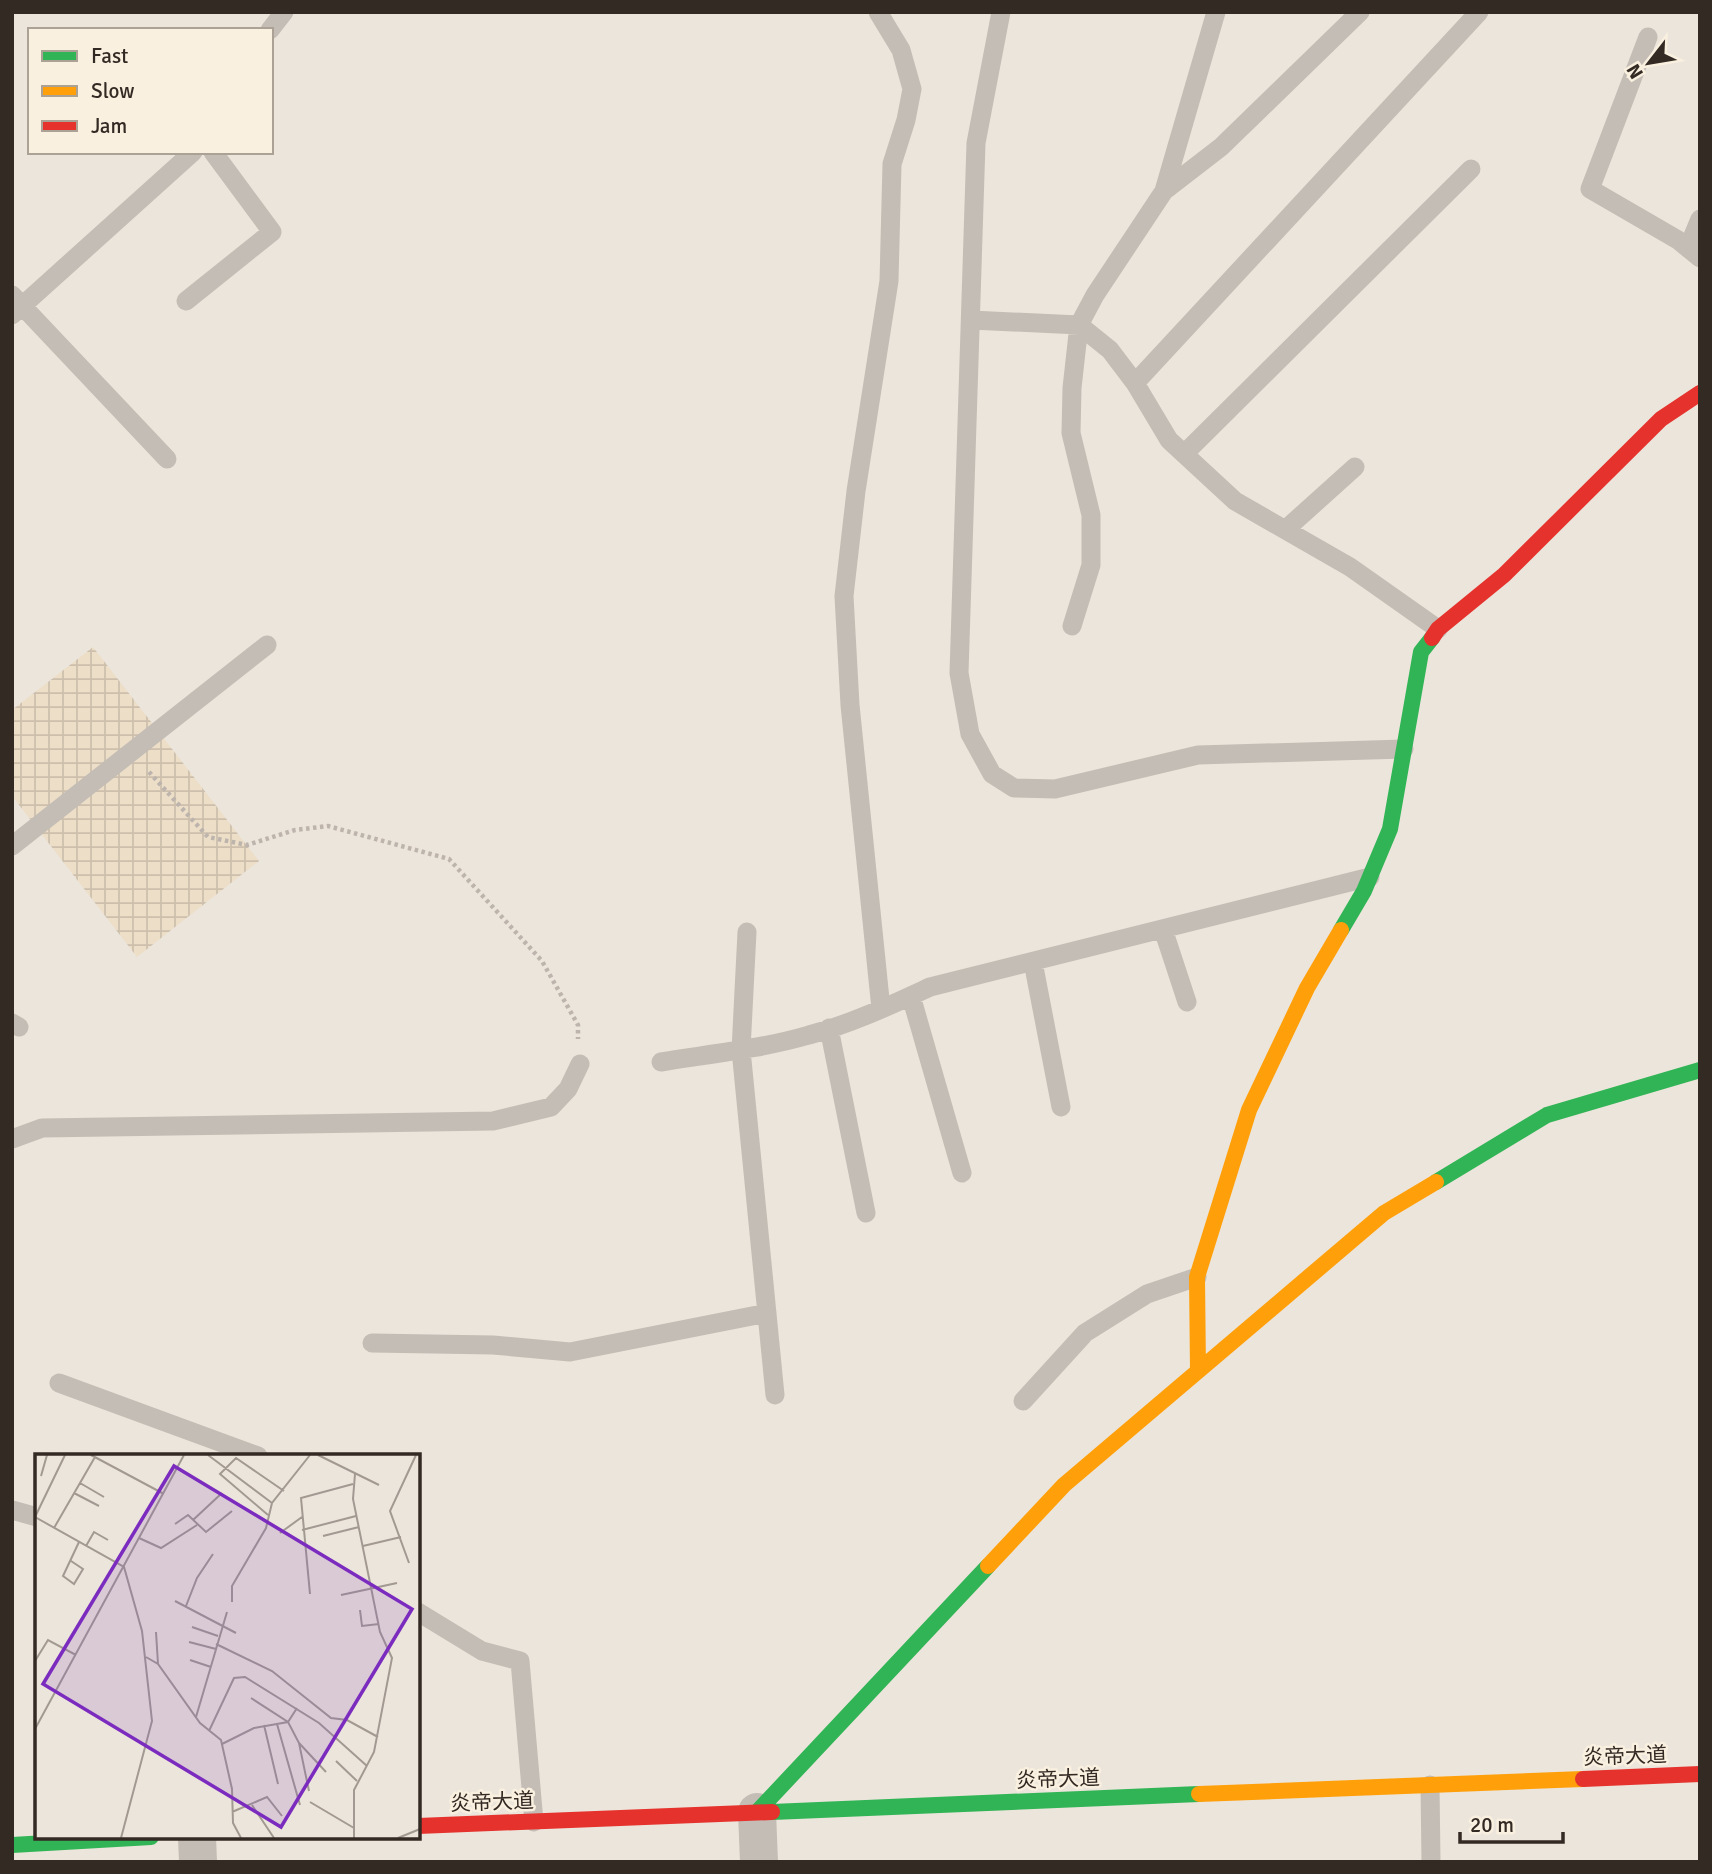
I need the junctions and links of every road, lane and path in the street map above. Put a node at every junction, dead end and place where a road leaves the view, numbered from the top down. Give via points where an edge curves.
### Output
1 (284, 12) edge
2 (878, 12) edge
3 (1001, 12) edge
4 (1216, 12) edge
5 (1360, 12) edge
6 (1479, 12) edge
7 (272, 28) edge
8 (1648, 37) dead end
9 (191, 154) edge
10 (214, 154) edge
11 (1471, 169) dead end
12 (1164, 191) junction
13 (1700, 219) edge
14 (1694, 253) edge
15 (186, 302) dead end
16 (16, 305) edge
17 (971, 320) junction
18 (1079, 325) junction
19 (1135, 383) junction
20 (1700, 393) edge
21 (1184, 454) junction
22 (167, 459) dead end
23 (1355, 467) dead end
24 (1285, 530) junction
25 (1072, 626) dead end
26 (1437, 629) junction
27 (267, 645) dead end
28 (1404, 749) junction
29 (130, 752) junction
30 (12, 846) edge
31 (1370, 877) junction
32 (1163, 929) junction
33 (747, 932) dead end
34 (1033, 962) junction
35 (911, 996) junction
36 (1187, 1002) dead end
37 (881, 1009) junction
38 (828, 1028) junction
39 (741, 1049) junction
40 (661, 1062) dead end
41 (580, 1064) joint
42 (1700, 1070) edge
43 (1061, 1107) dead end
44 (12, 1139) edge
45 (962, 1173) dead end
46 (866, 1213) dead end
47 (1197, 1277) junction
48 (767, 1313) junction
49 (372, 1343) dead end
50 (1198, 1371) junction
51 (59, 1383) dead end
52 (775, 1395) dead end
53 (1023, 1401) dead end
54 (253, 1454) edge
55 (12, 1510) edge
56 (35, 1516) edge
57 (420, 1613) edge
58 (1700, 1774) edge
59 (1430, 1785) junction
60 (757, 1812) junction
61 (534, 1822) junction
62 (420, 1826) edge
63 (116, 1839) edge
64 (197, 1839) edge
65 (12, 1845) edge
66 (198, 1862) edge
67 (759, 1862) edge
68 (1432, 1862) edge

1 - 7 lane
2 - 37 lane via 901,50 912,89 892,164 889,281 844,596 850,705
3 - 17 lane via 976,143
4 - 12 lane
5 - 12 lane via 1221,147
6 - 19 lane
8 - 14 lane via 1590,189
9 - 16 lane
10 - 15 lane via 272,232
11 - 21 lane
12 - 18 lane
13 - 14 lane
16 - 22 lane
17 - 18 lane
17 - 28 lane via 959,673 970,734 992,774 1014,788 1055,789 1198,755
18 - 19 lane via 1110,350
18 - 25 lane via 1071,433 1091,515 1091,565
19 - 21 lane via 1170,440
20 - 26 street via 1661,419 1504,575
21 - 24 lane via 1235,501
23 - 24 lane
24 - 26 lane via 1350,568
26 - 28 street via 1421,652
27 - 29 lane
28 - 31 street via 1390,829
29 - 30 lane
29 - 41 path via 208,838 247,845 295,830 328,826 449,859 542,961 578,1025
31 - 32 lane
31 - 47 street via 1307,988 1249,1110
32 - 34 lane
32 - 36 lane
33 - 39 lane
34 - 35 lane
34 - 43 lane
35 - 37 lane
35 - 45 lane
37 - 38 lane
38 - 39 lane
38 - 46 lane
39 - 40 lane
39 - 48 lane
41 - 44 lane via 568,1089 551,1107 493,1121 42,1128
42 - 50 street via 1547,1115 1384,1213
47 - 50 street
47 - 53 lane via 1147,1294 1085,1333
48 - 49 lane via 570,1352 494,1345
48 - 52 lane
50 - 60 street via 1064,1485
51 - 54 lane
55 - 56 lane
57 - 61 lane via 482,1651 520,1661
58 - 59 street, 炎帝大道
59 - 60 street, 炎帝大道
59 - 68 lane
60 - 61 street, 炎帝大道
60 - 67 street
61 - 62 street, 炎帝大道
63 - 65 street
64 - 66 street

